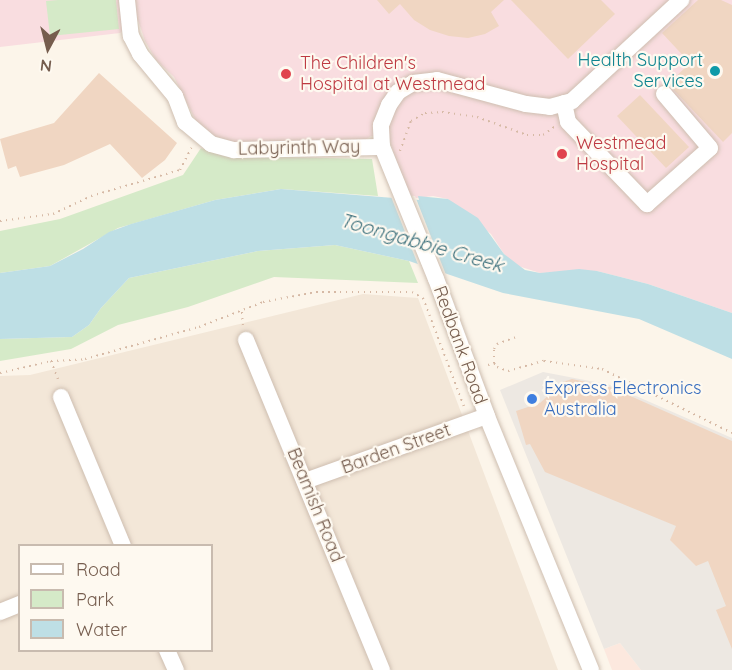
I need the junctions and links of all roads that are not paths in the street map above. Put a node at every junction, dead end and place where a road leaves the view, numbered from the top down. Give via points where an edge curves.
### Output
1 (127, 0) edge
2 (681, 0) edge
3 (664, 94) dead end
4 (564, 103) junction
5 (389, 150) junction
6 (246, 340) dead end
7 (61, 397) road end
8 (487, 416) junction
9 (305, 481) junction
10 (122, 544) edge
11 (18, 605) edge
12 (0, 612) edge
13 (167, 652) edge
14 (176, 670) edge
15 (382, 670) edge
16 (591, 670) edge

1 - 5 street, Labyrinth Way via 131,36 149,66 175,96 185,122 211,144 234,150
2 - 4 street via 572,100
3 - 4 street via 710,148 647,204 568,122
4 - 5 street, Redbank Road via 550,107 526,104 437,80 413,83 398,92 381,125
5 - 8 street, Redbank Road via 400,191
6 - 9 street, Beamish Road
7 - 10 street
8 - 9 street, Barden Street
8 - 16 street, Redbank Road
9 - 15 street, Beamish Road
11 - 12 street
13 - 14 street

